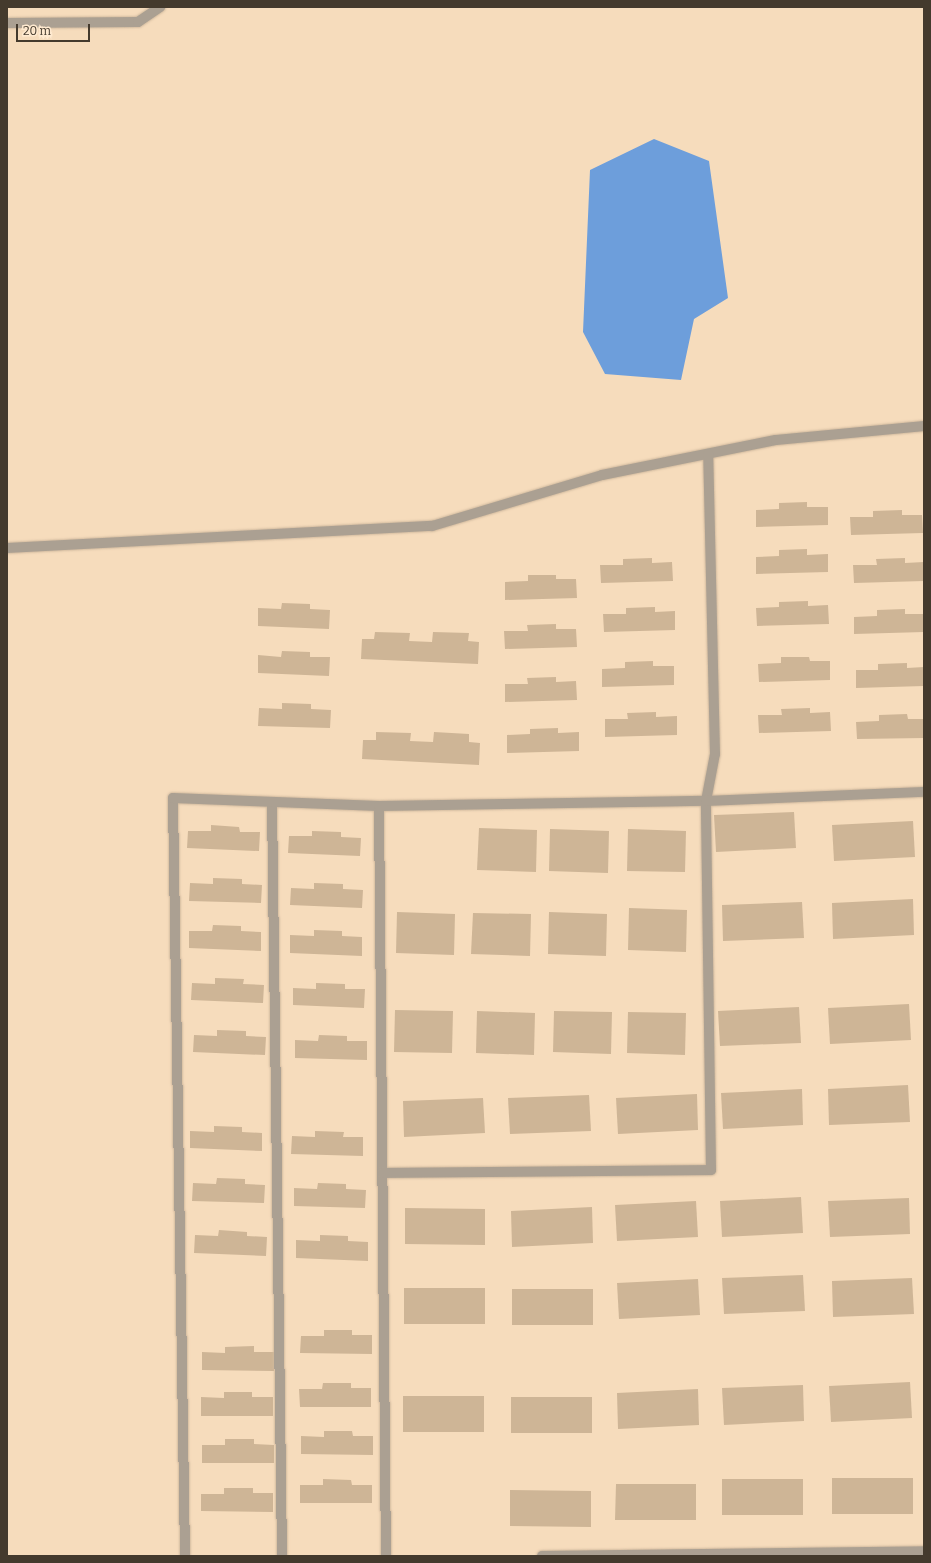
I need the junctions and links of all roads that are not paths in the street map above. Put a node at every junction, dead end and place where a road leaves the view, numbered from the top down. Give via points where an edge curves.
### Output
1 (160, 7) edge
2 (7, 23) edge
3 (924, 426) edge
4 (708, 454) junction
5 (7, 548) edge
6 (924, 792) edge
7 (706, 801) junction
8 (272, 802) junction
9 (379, 806) junction
10 (382, 1173) junction
11 (924, 1551) edge
12 (818, 1554) edge
13 (185, 1556) edge
14 (282, 1556) edge
15 (386, 1556) edge
16 (542, 1556) edge

1 - 2 street via 138,22
3 - 4 street via 776,440
4 - 5 street via 602,476 432,526
4 - 7 street via 715,754
6 - 7 street
7 - 9 street
7 - 10 street via 711,1170
8 - 9 street
8 - 13 street via 173,798
8 - 14 street
9 - 10 street
10 - 15 street
11 - 12 street
12 - 16 street

